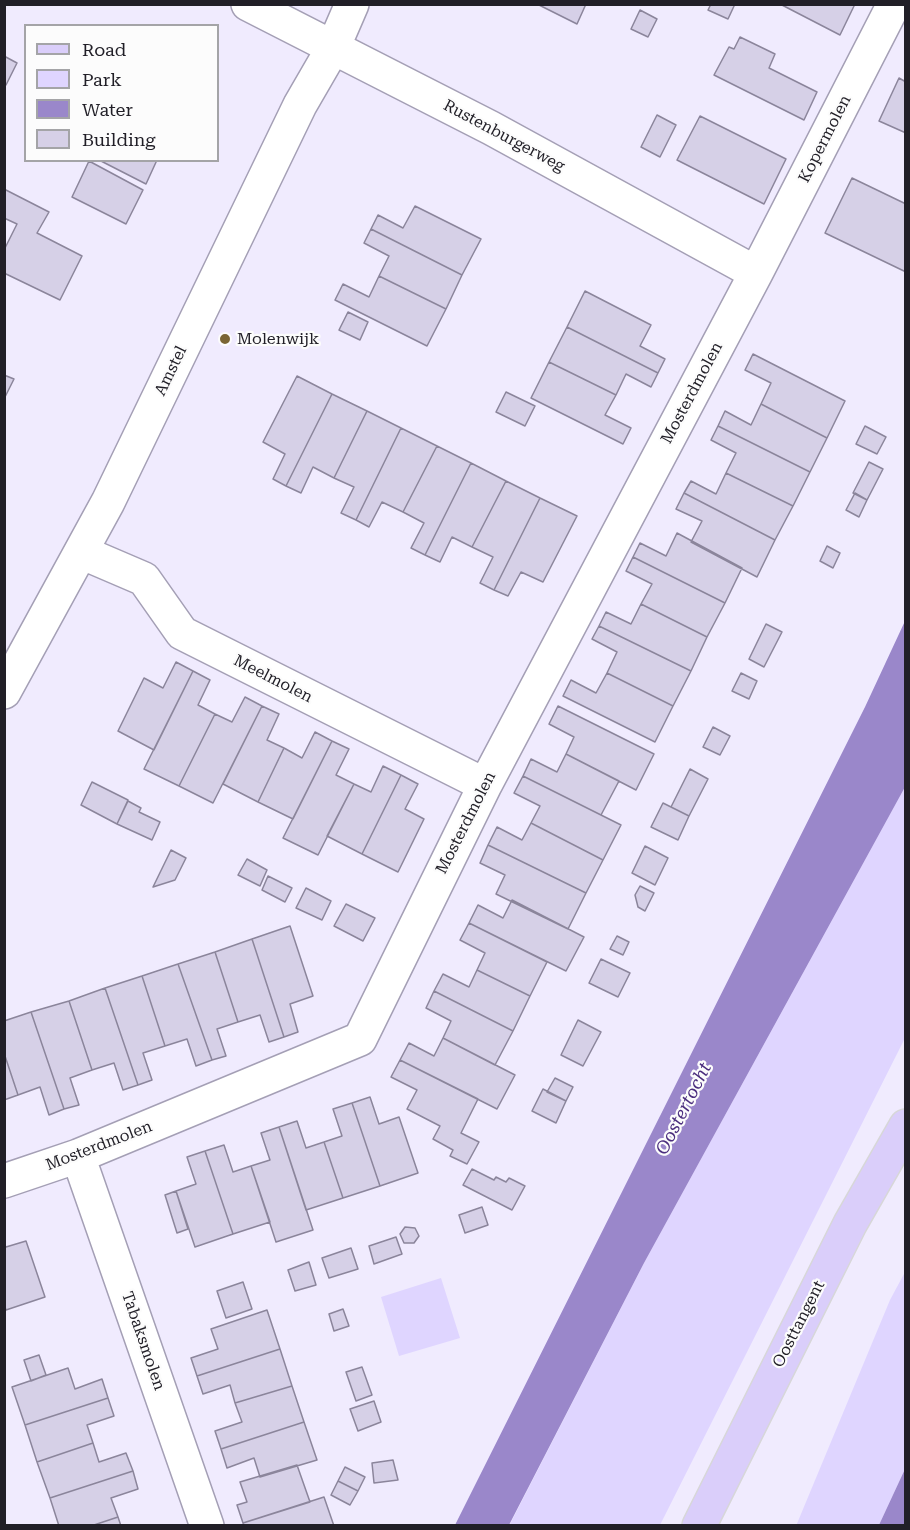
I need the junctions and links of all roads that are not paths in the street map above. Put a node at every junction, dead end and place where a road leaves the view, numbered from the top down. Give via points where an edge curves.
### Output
1 (248, 4) edge
2 (352, 4) edge
3 (894, 4) edge
4 (333, 48) junction
5 (756, 273) junction
6 (81, 552) junction
7 (4, 692) edge
8 (485, 784) junction
9 (906, 1126) edge
10 (78, 1156) junction
11 (4, 1181) edge
12 (207, 1526) edge
13 (699, 1526) edge

1 - 4 street, Rustenburgerweg
2 - 4 street, Amstel
3 - 5 street, Kopermolen
4 - 5 street, Rustenburgerweg via 491,128
4 - 6 street, Amstel via 300,105
5 - 8 street, Mosterdmolen
6 - 7 street, Amstel
6 - 8 street, Meelmolen via 144,579 182,633
8 - 10 street, Mosterdmolen via 360,1039
9 - 13 main road, Oosttangent via 850,1224
10 - 11 street, Mosterdmolen
10 - 12 street, Tabaksmolen

